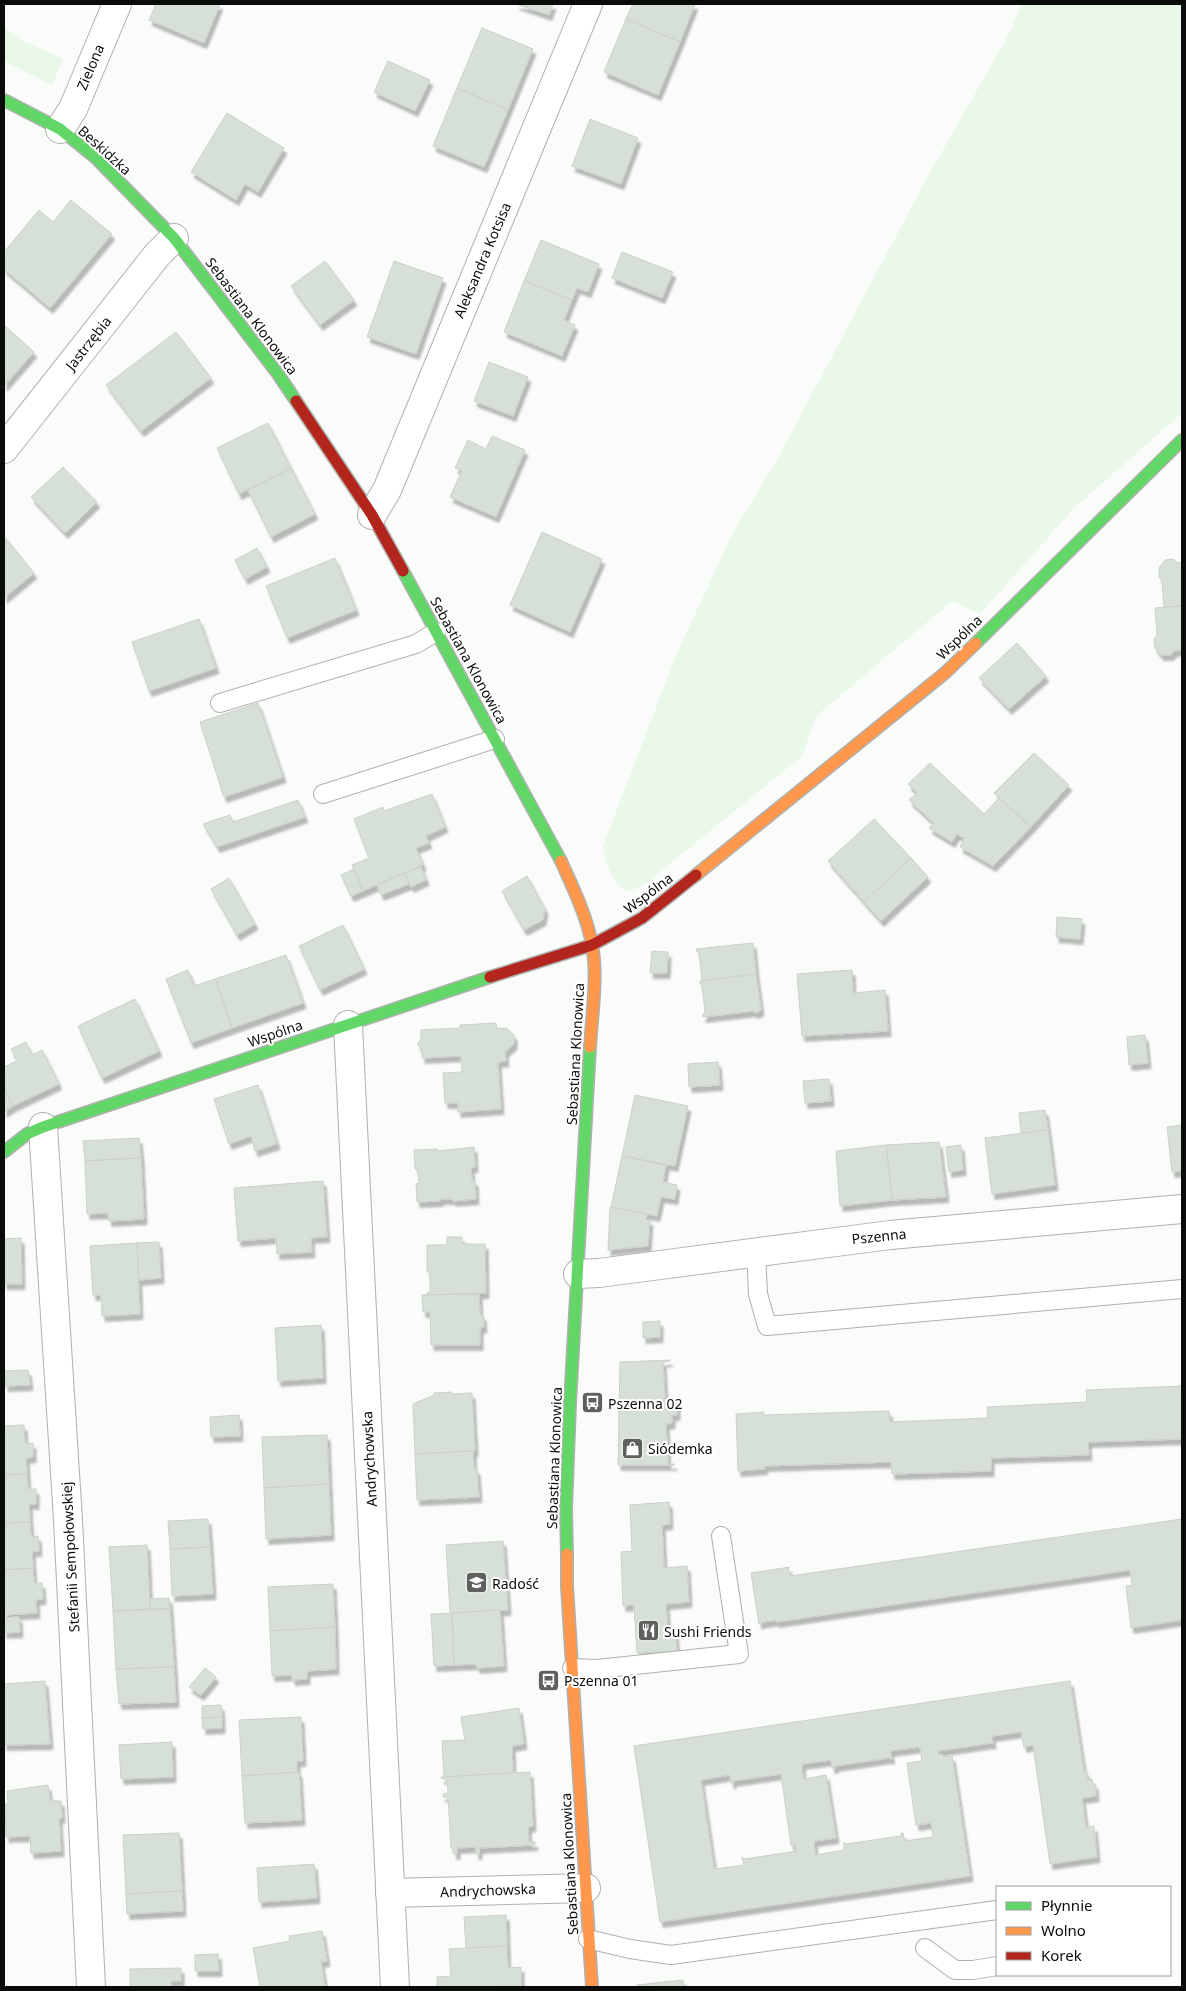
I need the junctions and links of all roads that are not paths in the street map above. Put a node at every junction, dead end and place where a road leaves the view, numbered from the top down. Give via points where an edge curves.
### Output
1 (117, 4) edge
2 (588, 4) edge
3 (4, 100) edge
4 (60, 129) junction
5 (174, 238) junction
6 (1182, 440) edge
7 (4, 449) edge
8 (372, 515) junction
9 (436, 632) junction
10 (220, 703) dead end
11 (495, 739) junction
12 (323, 794) dead end
13 (592, 946) junction
14 (348, 1025) junction
15 (43, 1127) junction
16 (4, 1152) edge
17 (1182, 1209) edge
18 (756, 1251) junction
19 (578, 1274) junction
20 (1182, 1289) edge
21 (722, 1536) dead end
22 (572, 1668) junction
23 (586, 1888) junction
24 (390, 1893) junction
25 (996, 1910) edge
26 (588, 1939) junction
27 (925, 1948) dead end
28 (996, 1966) edge
29 (91, 1987) edge
30 (395, 1987) edge
31 (592, 1987) edge

1 - 4 street, Zielona via 73,109
2 - 8 street, Aleksandra Kotsisa via 387,490
3 - 4 street, Beskidzka
4 - 5 street, Beskidzka via 96,158
5 - 7 street, Jastrzębia via 157,255
5 - 8 street, Sebastiana Klonowica via 278,374
6 - 13 street, Wspólna via 944,673 642,918
8 - 9 street, Sebastiana Klonowica
9 - 10 lane via 416,644
9 - 11 street, Sebastiana Klonowica
11 - 12 lane
11 - 13 street, Sebastiana Klonowica via 560,859 581,905
13 - 14 street, Wspólna
13 - 19 street, Sebastiana Klonowica via 594,981
14 - 15 street, Wspólna
14 - 24 street, Andrychowska
15 - 16 street, Wspólna via 27,1134
15 - 29 street, Stefanii Sempołowskiej via 68,1520
17 - 18 street, Pszenna via 890,1235
18 - 19 street, Pszenna via 600,1274
18 - 20 lane via 758,1294 766,1326
19 - 22 street, Sebastiana Klonowica via 566,1509
21 - 22 lane via 739,1654 597,1669
22 - 23 street, Sebastiana Klonowica
23 - 24 street, Andrychowska
23 - 26 street, Sebastiana Klonowica
24 - 30 street, Andrychowska
25 - 26 lane via 672,1955
26 - 31 street, Sebastiana Klonowica
27 - 28 lane via 955,1970

